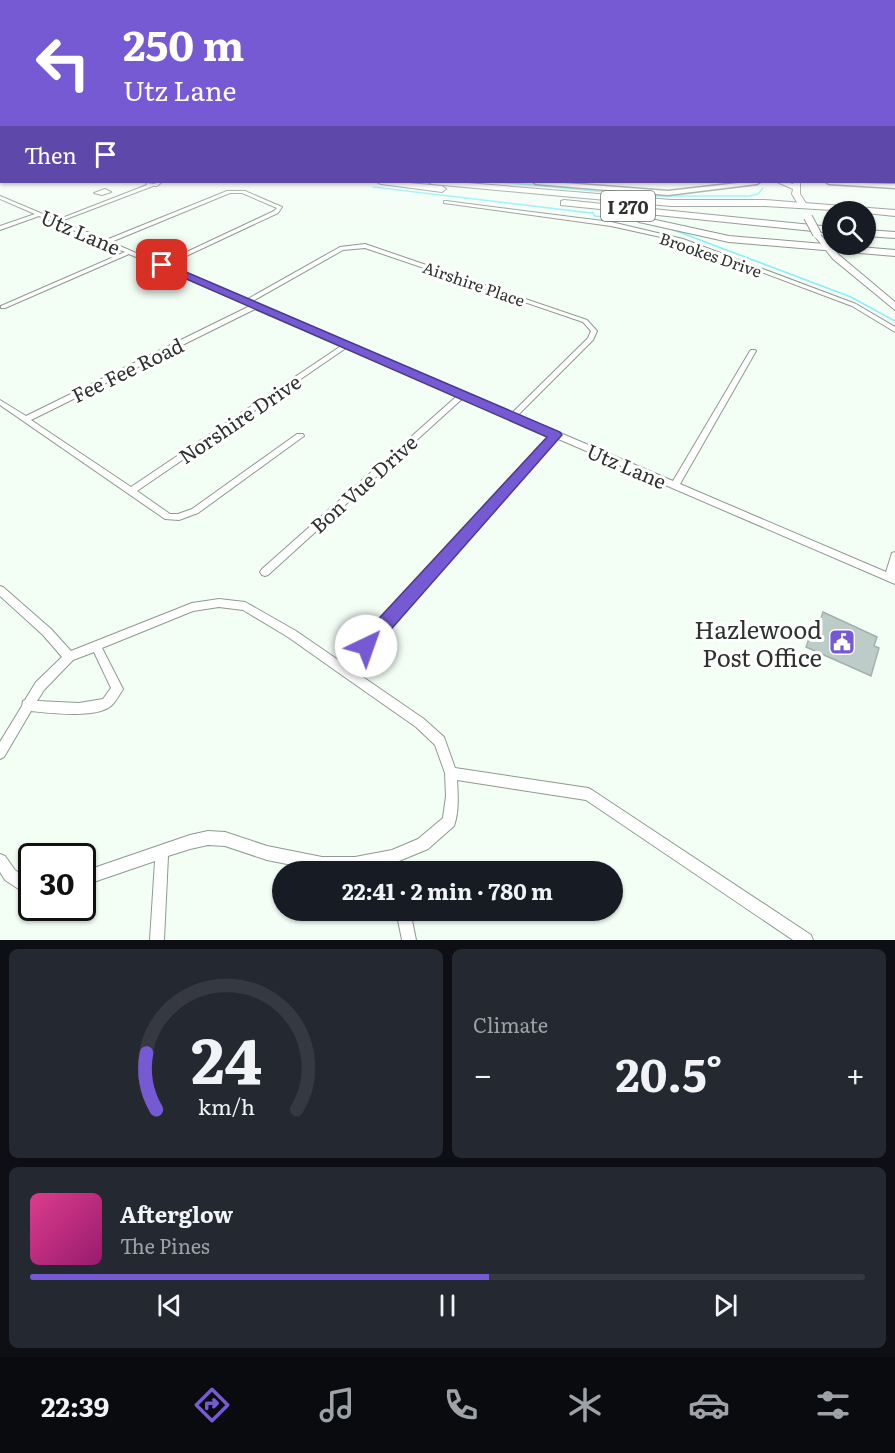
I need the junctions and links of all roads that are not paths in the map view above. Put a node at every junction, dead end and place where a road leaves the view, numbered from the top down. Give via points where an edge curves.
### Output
1 (151, 183) edge
2 (390, 183) edge
3 (432, 183) edge
4 (443, 183) edge
5 (546, 183) edge
6 (751, 183) edge
7 (846, 183) edge
8 (705, 184) edge
9 (895, 186) edge
10 (796, 188) edge
11 (102, 194) dead end
12 (0, 197) edge
13 (113, 200) junction
14 (446, 202) dead end
15 (769, 204) junction
16 (783, 204) junction
17 (803, 205) junction
18 (596, 207) junction
19 (895, 213) edge
20 (39, 214) junction
21 (58, 221) junction
22 (822, 224) edge
23 (0, 228) edge
24 (876, 228) edge
25 (822, 229) edge
26 (895, 230) edge
27 (876, 234) edge
28 (895, 236) edge
29 (822, 241) edge
30 (107, 242) junction
31 (781, 243) junction
32 (822, 247) edge
33 (876, 251) edge
34 (130, 252) junction
35 (895, 253) edge
36 (836, 257) joint
37 (162, 265) junction
38 (246, 302) junction
39 (256, 306) junction
40 (3, 307) dead end
41 (895, 308) edge
42 (895, 330) edge
43 (346, 345) junction
44 (753, 351) dead end
45 (462, 395) junction
46 (0, 402) edge
47 (513, 416) junction
48 (26, 418) junction
49 (555, 435) junction
50 (300, 436) dead end
51 (675, 485) junction
52 (131, 491) junction
53 (895, 556) edge
54 (265, 572) dead end
55 (893, 579) edge
56 (0, 590) edge
57 (96, 646) junction
58 (366, 646) dead end
59 (69, 657) junction
60 (27, 705) junction
61 (1, 750) edge
62 (451, 773) junction
63 (162, 852) junction
64 (392, 857) junction
65 (0, 861) edge
66 (393, 861) edge
67 (96, 874) edge
68 (18, 881) edge
69 (405, 921) edge
70 (158, 940) edge
71 (409, 940) edge
72 (806, 940) edge

1 - 13 street
2 - 18 highway, I 270
3 - 22 highway, I 270
4 - 15 highway via 671,203
5 - 8 street via 632,192 683,192
6 - 8 street via 721,188
7 - 9 street
10 - 15 highway via 788,201
10 - 16 highway via 793,202
10 - 17 main road
11 - 13 street
12 - 20 street, Utz Lane
13 - 21 street
14 - 42 street, Brookes Drive via 611,224 681,240 854,305
15 - 16 highway
16 - 17 highway
17 - 19 highway
17 - 29 main road, bridge
18 - 25 highway, I 270
18 - 31 highway via 729,239
20 - 21 street, Utz Lane
20 - 23 street
21 - 30 street, Utz Lane
24 - 26 highway
27 - 28 highway
30 - 34 street, Utz Lane
30 - 37 street via 229,192 243,192 280,207
31 - 32 highway
31 - 36 highway
33 - 35 highway
34 - 37 street, Utz Lane
34 - 40 street
36 - 41 main road
37 - 38 street, Utz Lane
38 - 39 street, Utz Lane
38 - 47 street, Airshire Place via 342,248 365,246 585,321 594,331 591,339
39 - 43 street, Utz Lane
39 - 48 street, Fee Fee Road
43 - 45 street, Utz Lane
43 - 52 street, Norshire Drive
44 - 51 street
45 - 47 street, Utz Lane
45 - 54 street, Bon Vue Drive
46 - 48 street
47 - 49 street, Utz Lane
48 - 52 street
49 - 51 street, Utz Lane
49 - 58 street
50 - 52 street via 195,511 179,518 168,517
51 - 55 street, Utz Lane
53 - 55 street
56 - 59 street
57 - 59 street
57 - 60 street via 117,689 107,703 91,707
57 - 62 street via 192,607 219,603 245,606 420,723 440,741
59 - 60 street via 54,669
60 - 61 street
62 - 64 street via 449,821 423,844
62 - 72 street via 588,794
63 - 64 street via 217,838 322,864 355,864
63 - 67 street
63 - 70 street
64 - 66 street
65 - 68 street
69 - 71 street

